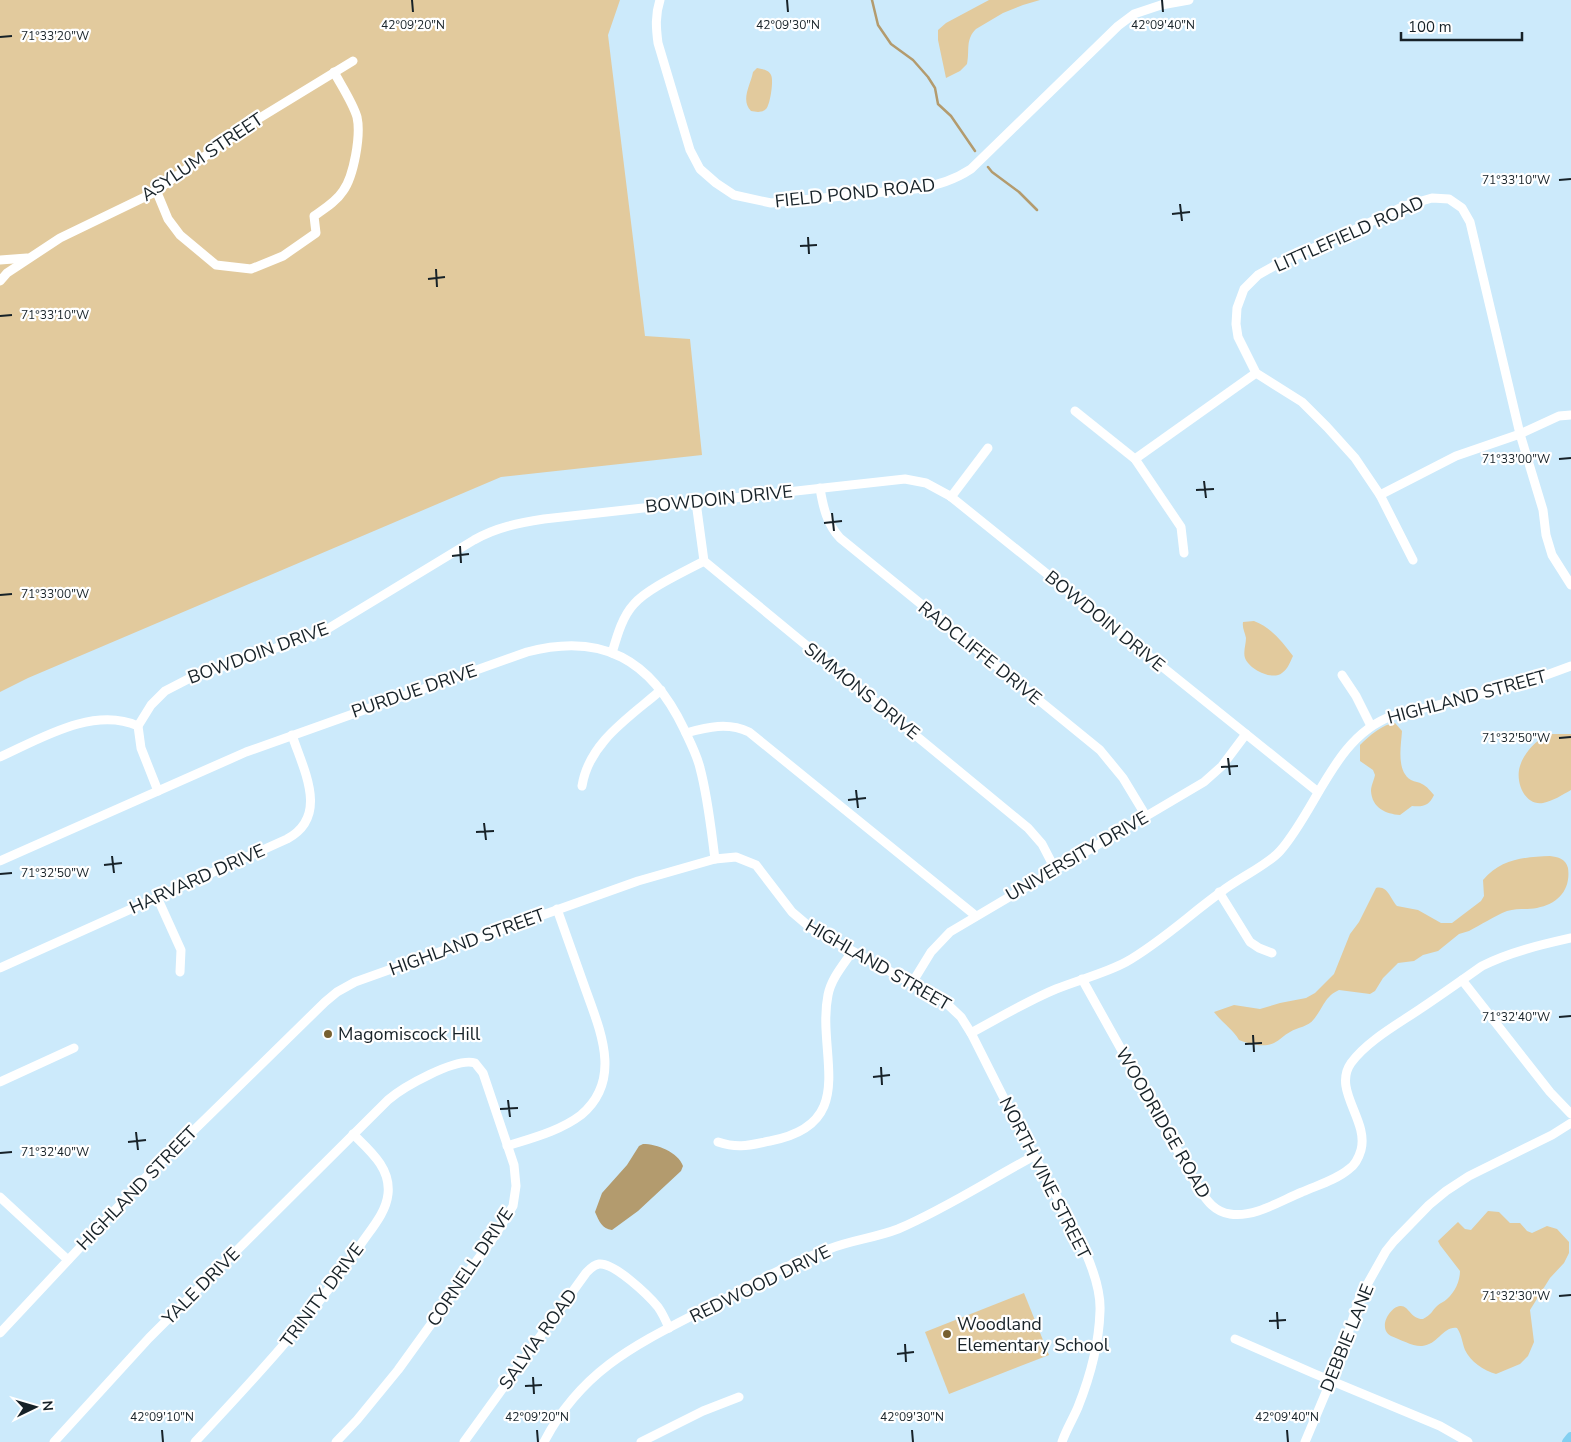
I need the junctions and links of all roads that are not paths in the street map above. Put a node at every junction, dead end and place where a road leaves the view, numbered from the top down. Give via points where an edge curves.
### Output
1 (660, 0) edge
2 (1188, 0) edge
3 (353, 61) dead end
4 (334, 72) junction
5 (156, 190) junction
6 (28, 258) junction
7 (1, 260) edge
8 (7, 273) junction
9 (0, 281) edge
10 (1256, 373) junction
11 (1075, 411) dead end
12 (1571, 414) edge
13 (1520, 434) junction
14 (988, 448) dead end
15 (1135, 459) junction
16 (820, 488) junction
17 (1380, 495) junction
18 (951, 497) junction
19 (696, 502) junction
20 (1184, 553) dead end
21 (1413, 560) dead end
22 (704, 561) junction
23 (1571, 585) edge
24 (612, 653) junction
25 (1571, 666) edge
26 (1342, 675) dead end
27 (661, 690) junction
28 (138, 726) junction
29 (1371, 726) junction
30 (686, 733) junction
31 (1246, 734) junction
32 (292, 735) junction
33 (0, 757) edge
34 (582, 786) dead end
35 (158, 791) junction
36 (1318, 792) junction
37 (1146, 816) junction
38 (715, 859) junction
39 (0, 861) edge
40 (1055, 869) junction
41 (1220, 892) junction
42 (157, 897) junction
43 (557, 910) junction
44 (976, 916) junction
45 (1571, 938) edge
46 (852, 952) junction
47 (1272, 953) dead end
48 (0, 968) edge
49 (180, 972) dead end
50 (1082, 979) junction
51 (1462, 980) junction
52 (912, 982) junction
53 (971, 1033) junction
54 (74, 1048) dead end
55 (0, 1082) edge
56 (1571, 1114) edge
57 (1571, 1123) edge
58 (353, 1134) junction
59 (718, 1142) dead end
60 (507, 1146) junction
61 (1034, 1156) junction
62 (0, 1197) edge
63 (68, 1260) junction
64 (669, 1328) junction
65 (0, 1333) edge
66 (1235, 1339) dead end
67 (1332, 1381) junction
68 (739, 1397) dead end
69 (1571, 1437) edge
70 (54, 1442) edge
71 (194, 1442) edge
72 (336, 1442) edge
73 (464, 1442) edge
74 (544, 1442) edge
75 (641, 1442) edge
76 (1062, 1442) edge
77 (1305, 1442) edge
78 (1468, 1442) edge
79 (1567, 1442) edge

1 - 2 street, FIELD POND ROAD via 658,43 690,150 700,169 734,195 771,203 914,189 956,179 971,169 1118,26 1134,14
3 - 4 street, ASYLUM STREET
4 - 5 street, ASYLUM STREET via 258,119
4 - 5 street via 357,116 359,136 353,165 344,191 314,216 316,233 282,256 251,269 216,264 180,235 168,219
5 - 6 street, ASYLUM STREET via 60,238
6 - 7 street
6 - 8 street, ASYLUM STREET
7 - 8 street via 6,264
8 - 9 street, ASYLUM STREET
10 - 13 street, LITTLEFIELD ROAD via 1238,337 1236,324 1237,308 1244,289 1258,275 1404,206 1432,198 1449,199 1462,208 1470,222
10 - 15 street
10 - 17 street via 1302,402 1354,458
11 - 15 street
12 - 13 street via 1558,416
13 - 17 street via 1456,456
13 - 23 street, LITTLEFIELD ROAD via 1543,510 1552,554
14 - 18 street
15 - 20 street via 1181,527
16 - 18 street, BOWDOIN DRIVE via 910,480 930,485
16 - 19 street, BOWDOIN DRIVE
16 - 37 street, RADCLIFFE DRIVE via 827,518 840,538 1100,750 1124,778
17 - 21 street
18 - 31 street, BOWDOIN DRIVE
19 - 22 street
19 - 28 street, BOWDOIN DRIVE via 526,522 496,529 323,630 201,673 171,687 154,701
22 - 24 street via 635,603 623,621
22 - 40 street, SIMMONS DRIVE via 1028,828 1042,844
24 - 27 street, PURDUE DRIVE via 641,669
24 - 32 street, PURDUE DRIVE via 570,646 534,650
25 - 29 street, HIGHLAND STREET via 1519,685 1392,716
26 - 29 street
27 - 30 street, PURDUE DRIVE
27 - 34 street via 605,739 587,767
28 - 33 street via 123,721 87,722
28 - 35 street via 141,748
29 - 36 street, HIGHLAND STREET via 1348,747
30 - 38 street, PURDUE DRIVE via 703,780
30 - 44 street via 725,726 749,732
31 - 36 street, BOWDOIN DRIVE
31 - 37 street, UNIVERSITY DRIVE via 1209,779
32 - 35 street, PURDUE DRIVE
32 - 42 street, HARVARD DRIVE via 311,798 309,817 303,827 287,838
35 - 39 street, PURDUE DRIVE
36 - 41 street, HIGHLAND STREET via 1274,858
37 - 40 street, UNIVERSITY DRIVE
38 - 43 street, HIGHLAND STREET via 659,874
38 - 46 street, HIGHLAND STREET via 736,857 753,863 795,915
40 - 44 street, UNIVERSITY DRIVE
41 - 47 street via 1250,942
41 - 50 street, HIGHLAND STREET via 1126,962
42 - 48 street, HARVARD DRIVE
42 - 49 street via 181,950
43 - 60 street via 602,1035 606,1062 604,1077 592,1104 571,1122
43 - 63 street, HIGHLAND STREET via 381,972 337,992 205,1117
44 - 52 street, UNIVERSITY DRIVE via 945,936
45 - 51 street, WOODRIDGE ROAD via 1497,959
46 - 52 street, HIGHLAND STREET
46 - 59 street via 828,992 829,1090 819,1115 803,1130 777,1140 740,1147
50 - 51 street, WOODRIDGE ROAD via 1199,1189 1214,1208 1240,1215 1325,1183 1351,1168 1361,1150 1362,1137 1346,1083 1350,1064 1382,1036
50 - 53 street, HIGHLAND STREET via 1044,994
51 - 56 street
52 - 53 street, HIGHLAND STREET via 951,1006
53 - 61 street, NORTH VINE STREET
54 - 55 street
57 - 67 street, DEBBIE LANE via 1446,1191 1394,1240 1359,1299
58 - 60 street, CORNELL DRIVE via 388,1100 409,1085 458,1064 472,1062 483,1073
58 - 70 street, YALE DRIVE via 149,1338
58 - 71 street, TRINITY DRIVE via 384,1169 388,1195 381,1215 299,1328
60 - 72 street, CORNELL DRIVE via 516,1186 508,1216 398,1370
61 - 64 street, REDWOOD DRIVE via 908,1224 821,1252
61 - 76 street, NORTH VINE STREET via 1070,1221 1087,1259 1100,1301 1097,1342 1091,1367 1078,1408
62 - 63 street
63 - 65 street, HIGHLAND STREET
64 - 73 street, SALVIA ROAD via 649,1297 618,1271 599,1264 586,1273
64 - 74 street, REDWOOD DRIVE via 594,1375 574,1397
66 - 67 street
67 - 77 street, DEBBIE LANE
67 - 78 street via 1440,1426
68 - 75 street
69 - 79 main road

